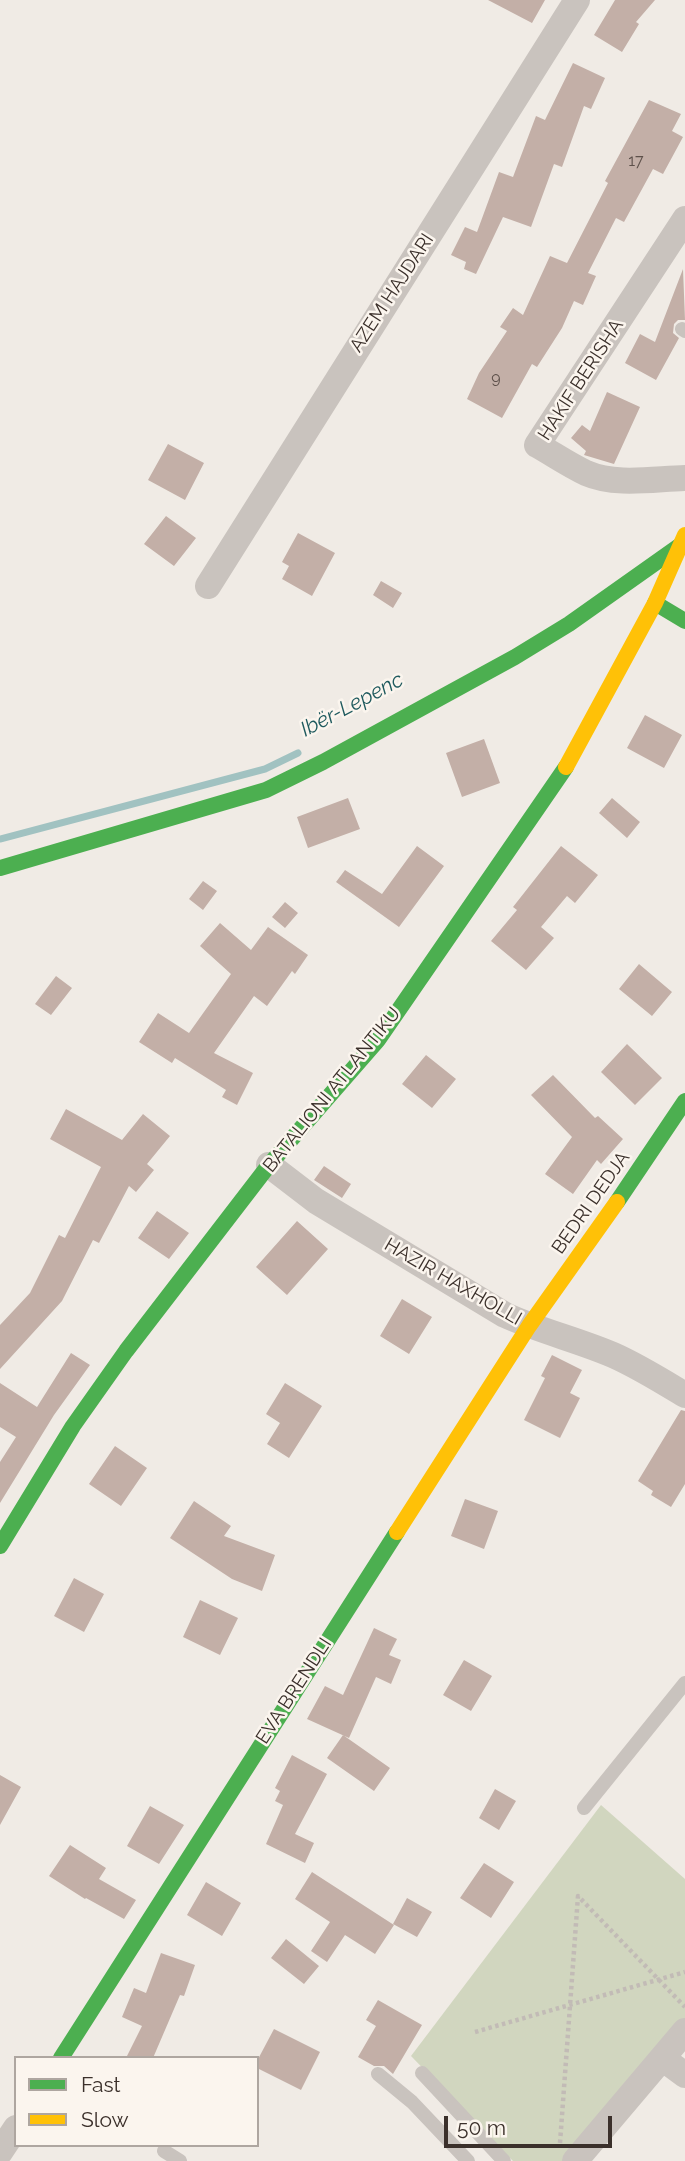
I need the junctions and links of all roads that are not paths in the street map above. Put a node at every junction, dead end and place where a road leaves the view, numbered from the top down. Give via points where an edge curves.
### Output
1 (577, 0) edge
2 (680, 236) edge
3 (685, 478) edge
4 (683, 541) edge
5 (208, 586) dead end
6 (655, 603) junction
7 (685, 621) edge
8 (0, 868) edge
9 (685, 1101) edge
10 (269, 1165) junction
11 (529, 1326) junction
12 (685, 1395) edge
13 (0, 1546) edge
14 (685, 1683) edge
15 (584, 1808) dead end
16 (685, 2031) edge
17 (62, 2056) edge
18 (662, 2058) junction
19 (422, 2073) dead end
20 (378, 2074) dead end
21 (685, 2076) edge
22 (14, 2131) edge
23 (164, 2151) dead end
24 (0, 2152) edge
25 (567, 2154) edge
26 (180, 2161) edge
27 (468, 2161) edge
28 (503, 2161) edge

1 - 5 street, AZEM HAJDARI
2 - 3 street, HAKIF BERISHA via 537,445 603,478
4 - 6 street, BATALIONI ATLANTIKU
4 - 8 street, BATALIONI ATLANTIKU via 569,624 515,657 266,790
6 - 7 street
6 - 10 street, BATALIONI ATLANTIKU via 559,781 378,1040
9 - 11 street, BEDRI DEDJA
10 - 11 street, HAZIR HAXHOLLI via 316,1201
10 - 13 street, BATALIONI ATLANTIKU via 73,1426
11 - 12 street, HAZIR HAXHOLLI via 616,1356
11 - 17 street, EVA BRENDLI
14 - 15 lane
16 - 18 street
18 - 21 street
18 - 25 street
19 - 28 lane
20 - 27 lane
22 - 24 street
23 - 26 lane

